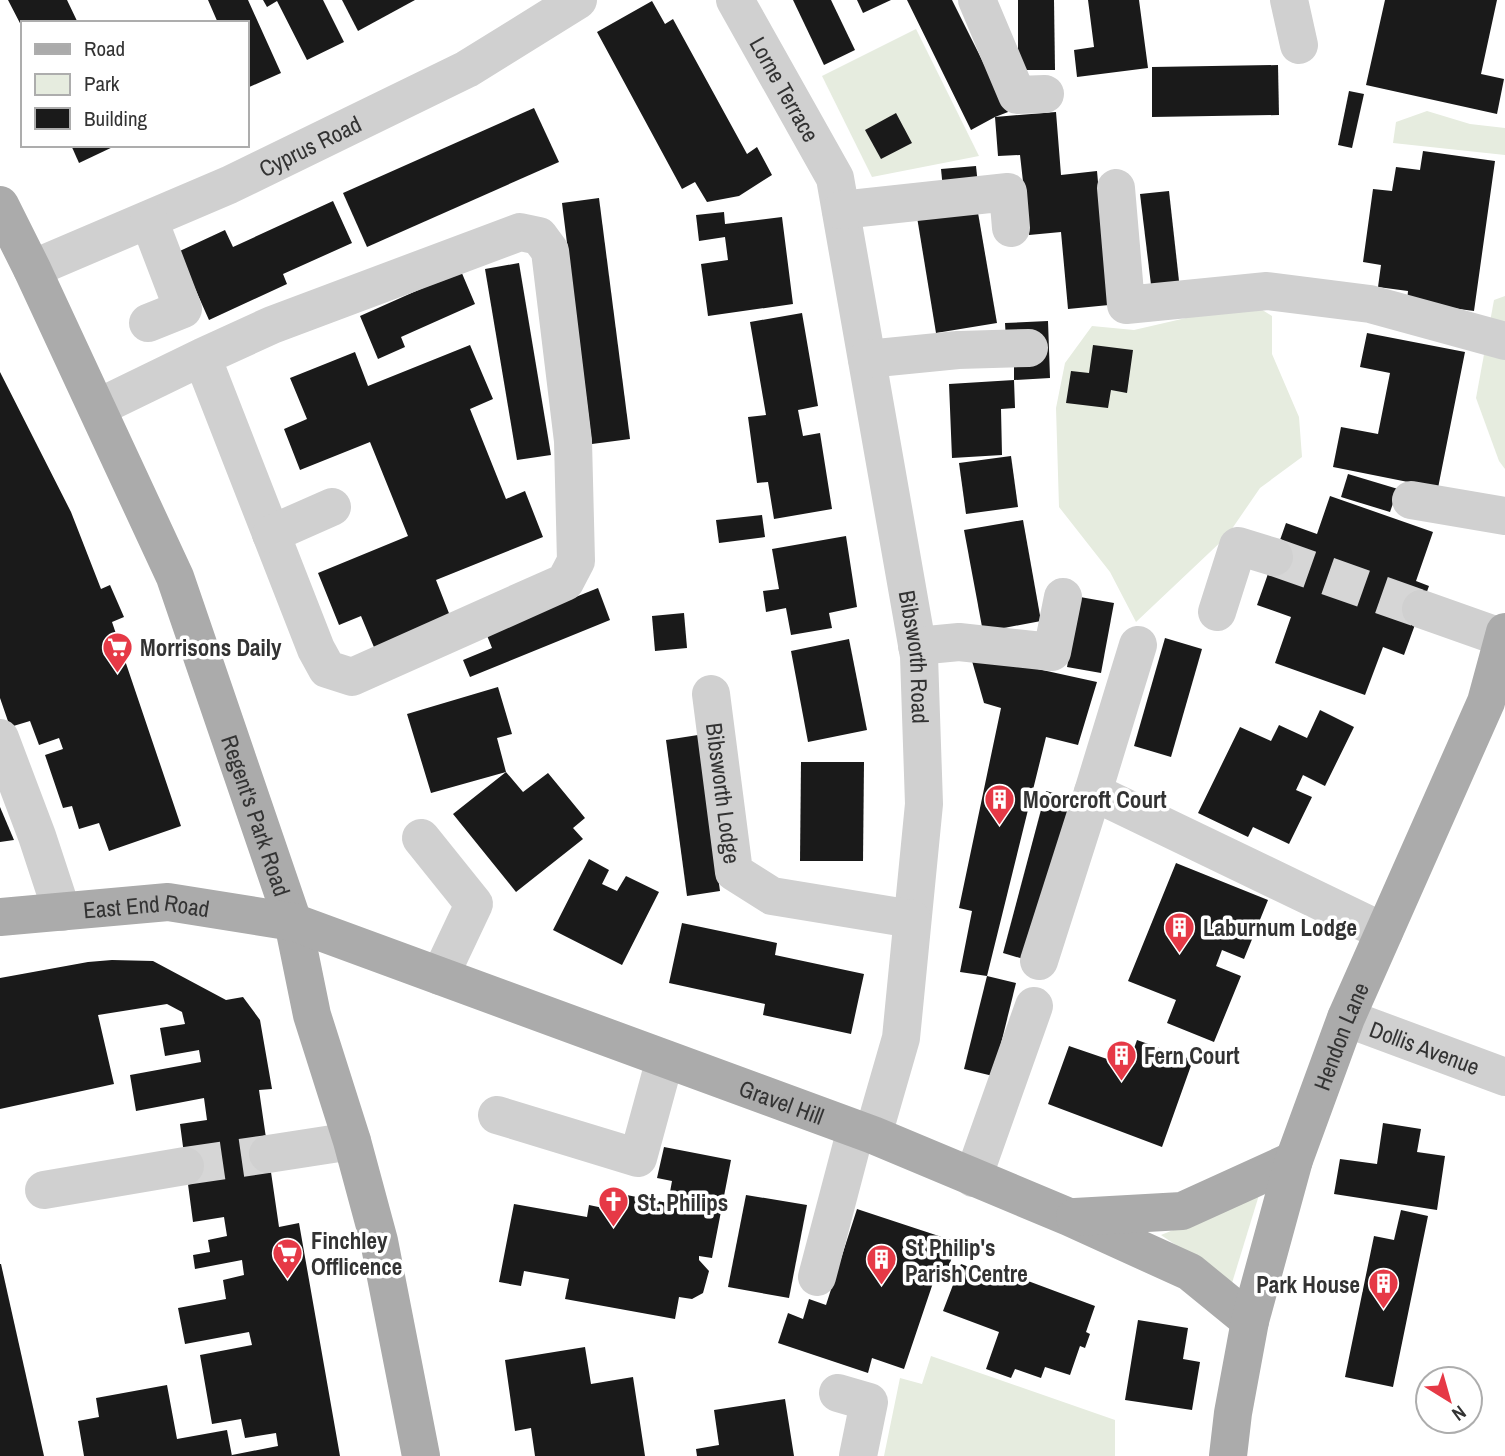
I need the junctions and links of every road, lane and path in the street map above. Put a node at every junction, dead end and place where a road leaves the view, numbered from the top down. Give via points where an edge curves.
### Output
1 (578, 0) edge
2 (735, 0) edge
3 (977, 0) edge
4 (1289, 0) edge
5 (1299, 45) dead end
6 (1045, 94) dead end
7 (1116, 188) dead end
8 (838, 194) junction
9 (0, 205) edge
10 (149, 220) junction
11 (1011, 228) dead end
12 (32, 269) junction
13 (148, 323) dead end
14 (1505, 341) edge
15 (1029, 348) dead end
16 (202, 357) junction
17 (867, 359) junction
18 (97, 408) junction
19 (1410, 500) dead end
20 (332, 507) dead end
21 (1505, 516) edge
22 (271, 534) junction
23 (1274, 557) tunnel mouth
24 (1063, 597) dead end
25 (1421, 609) tunnel mouth
26 (1216, 612) dead end
27 (1504, 635) edge
28 (1138, 645) dead end
29 (918, 646) junction
30 (711, 694) dead end
31 (0, 738) edge
32 (1093, 792) junction
33 (421, 838) dead end
34 (62, 912) junction
35 (0, 917) edge
36 (912, 919) junction
37 (293, 922) junction
38 (1384, 932) junction
39 (1039, 961) dead end
40 (440, 976) junction
41 (1034, 1006) dead end
42 (1346, 1018) junction
43 (665, 1059) junction
44 (1505, 1077) edge
45 (497, 1115) dead end
46 (864, 1132) junction
47 (352, 1141) junction
48 (268, 1154) tunnel mouth
49 (1294, 1160) junction
50 (185, 1166) tunnel mouth
51 (973, 1178) junction
52 (44, 1190) dead end
53 (1069, 1217) junction
54 (817, 1277) dead end
55 (1250, 1321) junction
56 (838, 1393) dead end
57 (421, 1456) edge
58 (858, 1456) edge
59 (1228, 1456) edge

1 - 10 street, Cyprus Road via 467,69
2 - 8 street, Lorne Terrace
3 - 6 street via 1017,95
4 - 5 street
7 - 14 street via 1126,305 1267,291 1370,303
8 - 11 street via 1007,192
8 - 17 street, Bibsworth Road
9 - 12 main road, Regent's Park Road
10 - 12 street, Cyprus Road
10 - 13 street via 183,309
12 - 18 main road, Regent's Park Road
15 - 17 street
16 - 18 street
16 - 22 street
16 - 22 street via 520,232 539,236 550,251 573,441 576,561 565,582 352,677 327,668 316,649
17 - 29 street, Bibsworth Road
18 - 37 main road, Regent's Park Road via 175,577
19 - 21 street
20 - 22 street
23 - 26 street via 1238,545
24 - 29 street via 1052,652 959,642
25 - 27 street
27 - 38 main road, Hendon Lane via 1486,702
28 - 32 street
29 - 36 street, Bibsworth Road via 924,804
30 - 36 street, Bibsworth Lodge via 734,872 772,896
31 - 34 street
32 - 38 street
32 - 39 street
33 - 40 street via 474,904
34 - 35 main road, East End Road
34 - 37 main road, East End Road via 168,902
36 - 46 street, Bibsworth Road via 901,1038
37 - 40 main road, Gravel Hill
37 - 47 main road, Regent's Park Road via 312,1015
38 - 42 main road, Hendon Lane
40 - 43 main road, Gravel Hill
41 - 51 street
42 - 44 street, Dollis Avenue
42 - 49 main road, Hendon Lane
43 - 45 street via 638,1158
43 - 46 main road, Gravel Hill
46 - 51 main road, Gravel Hill
46 - 54 street, Bibsworth Road
47 - 48 street
47 - 57 main road, Regent's Park Road via 379,1241
49 - 53 main road via 1182,1210
49 - 55 main road, Hendon Lane
50 - 52 street
51 - 53 main road, Gravel Hill
53 - 55 main road, Gravel Hill via 1190,1272
55 - 59 main road, Hendon Lane
56 - 58 street via 869,1402

